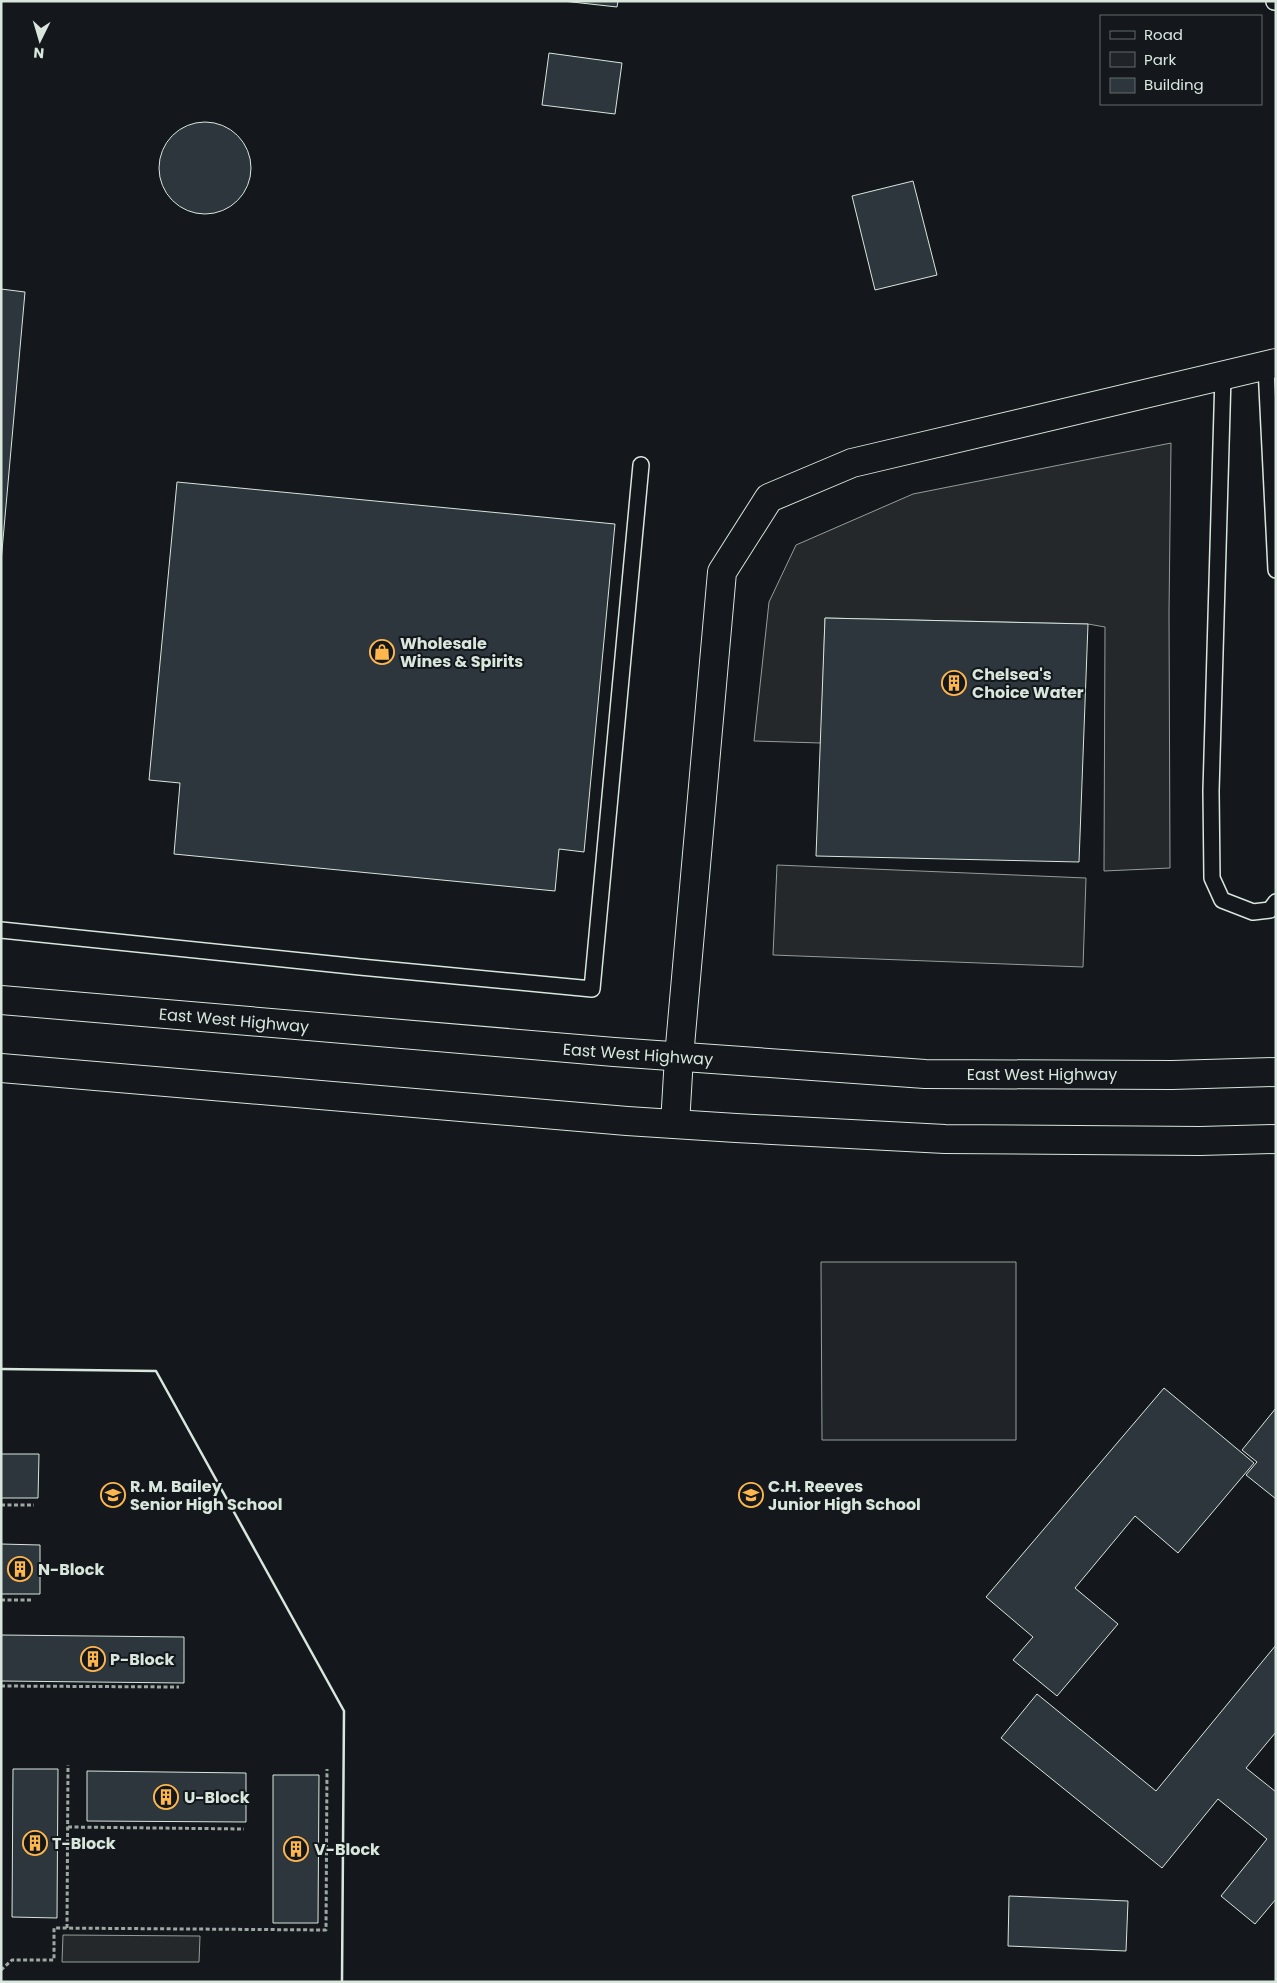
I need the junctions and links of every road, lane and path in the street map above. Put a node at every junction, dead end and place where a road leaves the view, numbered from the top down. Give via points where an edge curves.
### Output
1 (1271, 365) edge
2 (1223, 376) junction
3 (641, 465) dead end
4 (1276, 570) edge
5 (1276, 902) edge
6 (1, 930) edge
7 (1, 1000) edge
8 (679, 1057) junction
9 (1, 1068) edge
10 (1276, 1072) edge
11 (675, 1124) junction
12 (1276, 1139) edge
13 (1, 1505) edge
14 (34, 1505) dead end
15 (1, 1600) edge
16 (32, 1600) dead end
17 (1, 1686) edge
18 (179, 1687) dead end
19 (68, 1765) dead end
20 (327, 1769) dead end
21 (68, 1827) junction
22 (244, 1829) dead end
23 (67, 1928) junction
24 (1, 1970) edge

1 - 2 main road
1 - 4 lane
2 - 5 lane via 1211,791 1212,878 1222,900 1253,912 1270,910
2 - 8 main road via 852,464 769,498 722,572
3 - 6 lane via 592,989
7 - 8 main road, East West Highway
8 - 10 main road, East West Highway via 925,1074
8 - 11 main road
9 - 11 main road
11 - 12 main road via 945,1139
13 - 14 path
15 - 16 path
17 - 18 path
19 - 21 path
20 - 23 path via 326,1930
21 - 22 path
21 - 23 path
23 - 24 path via 54,1928 54,1960 12,1960

